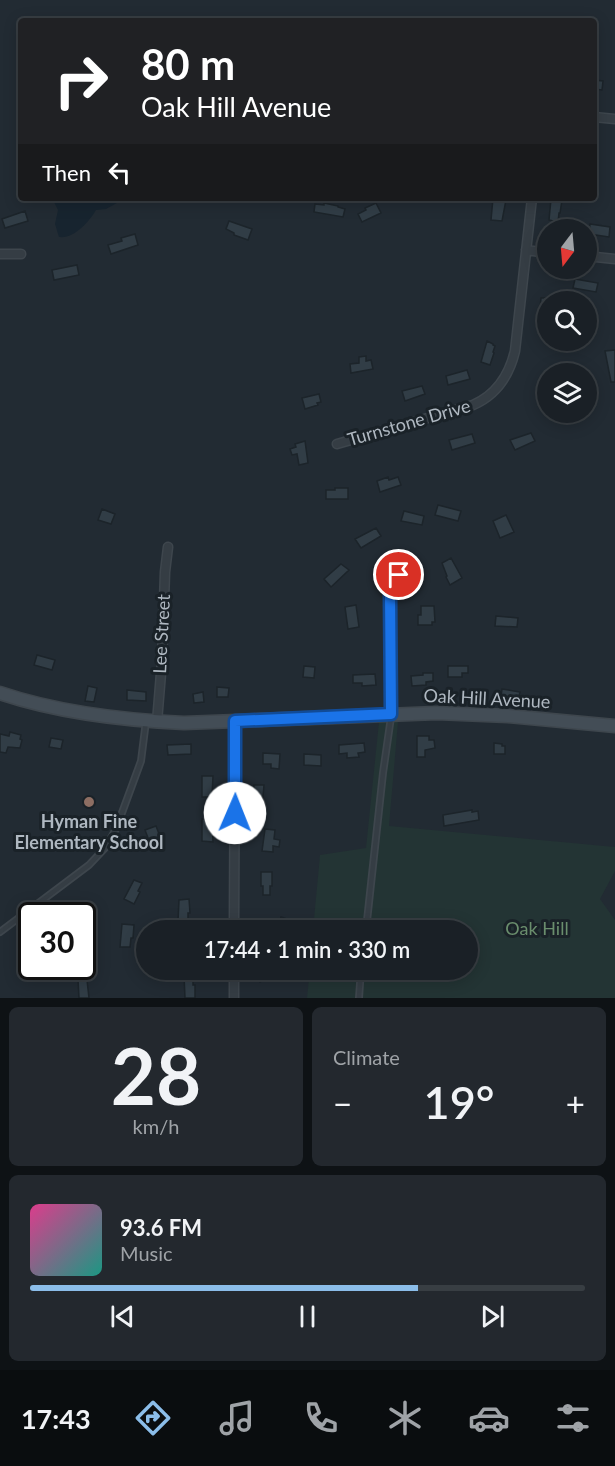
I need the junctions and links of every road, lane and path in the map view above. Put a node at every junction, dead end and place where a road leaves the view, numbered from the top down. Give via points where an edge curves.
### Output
1 (597, 117) edge
2 (615, 119) edge
3 (532, 201) edge
4 (526, 250) junction
5 (537, 251) edge
6 (0, 254) edge
7 (21, 254) dead end
8 (597, 257) edge
9 (615, 259) edge
10 (337, 444) dead end
11 (168, 547) dead end
12 (399, 575) dead end
13 (0, 693) edge
14 (391, 714) junction
15 (151, 721) junction
16 (235, 721) junction
17 (615, 726) edge
18 (234, 920) edge
19 (367, 920) edge
20 (0, 932) edge
21 (234, 980) edge
22 (360, 980) edge
23 (234, 998) edge
24 (359, 998) edge

1 - 2 street
3 - 4 street, Turnstone Drive
4 - 5 street
4 - 10 street, Turnstone Drive via 515,351 508,372 494,391 473,405
6 - 7 street
8 - 9 street
11 - 15 street, Lee Street via 162,661
12 - 14 street via 390,595
13 - 15 main road, Oak Hill Avenue via 107,717
14 - 16 main road, Oak Hill Avenue
14 - 17 main road, Oak Hill Avenue via 479,715
14 - 19 lane
15 - 16 main road, Oak Hill Avenue
15 - 20 lane via 141,761 105,848 89,865
16 - 18 street
21 - 23 street
22 - 24 lane

